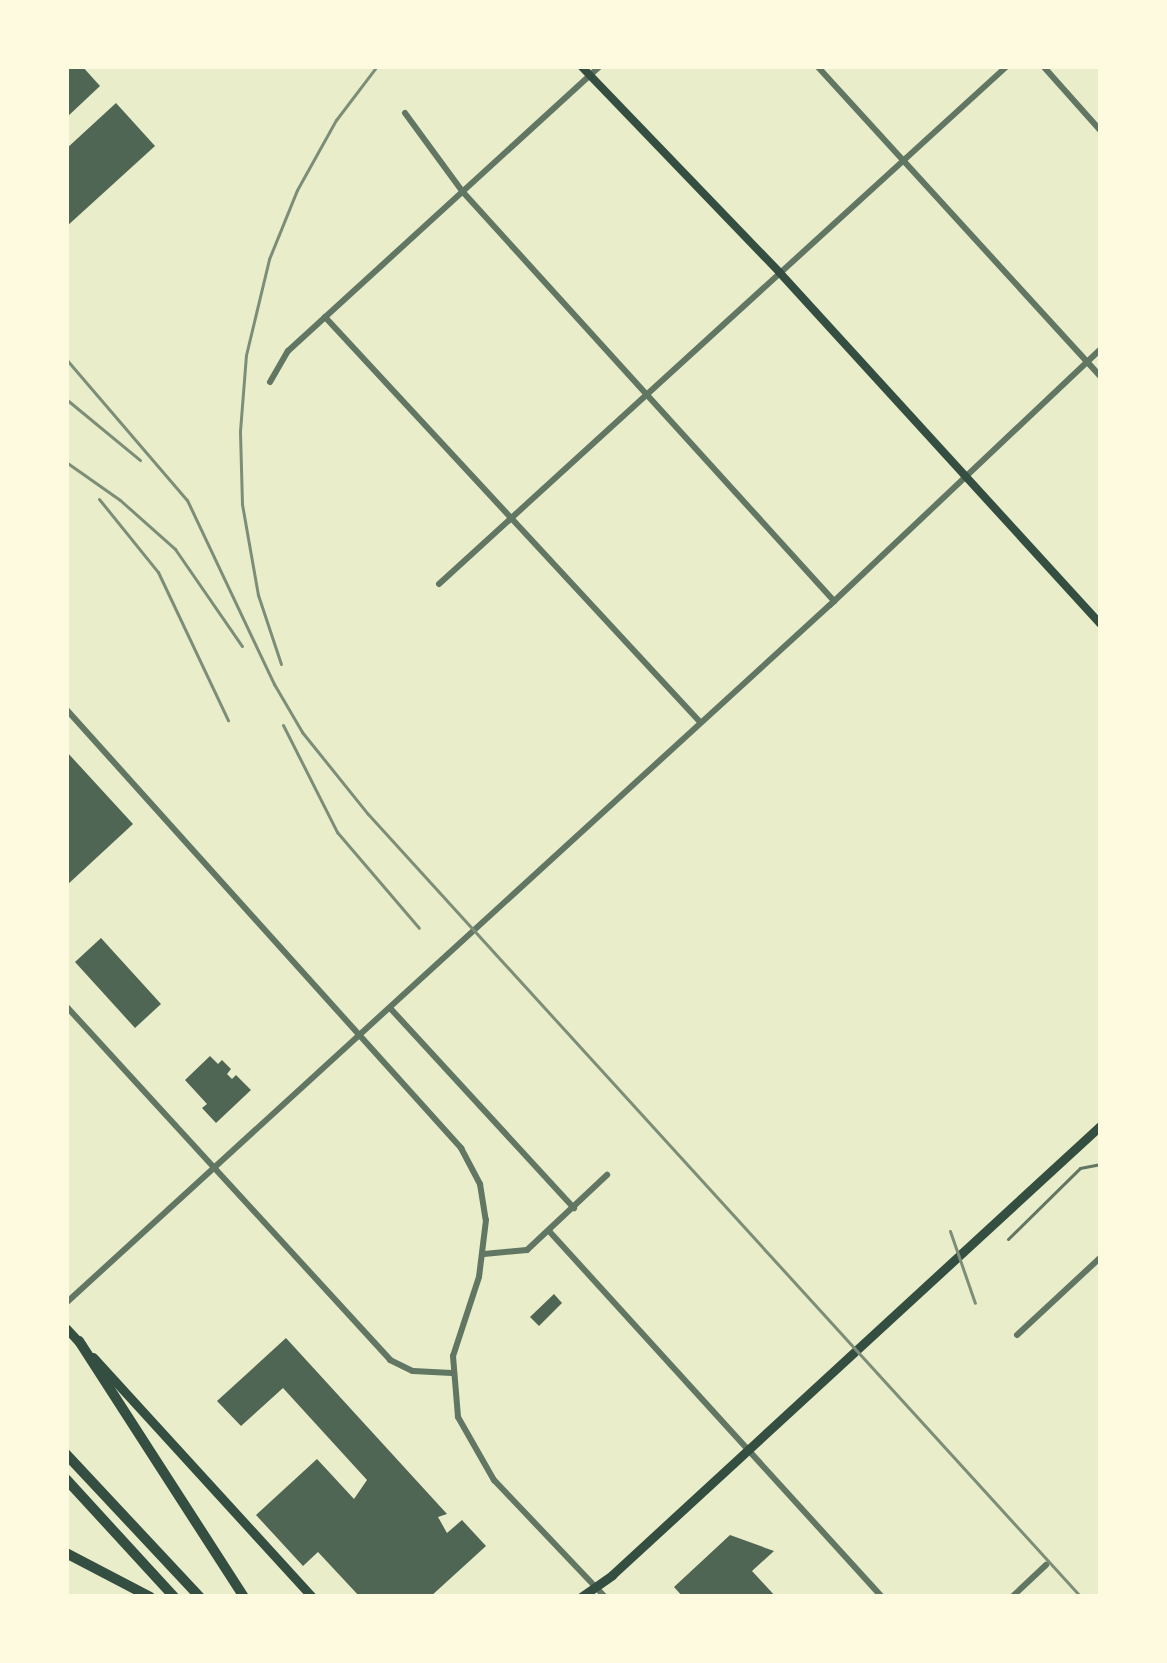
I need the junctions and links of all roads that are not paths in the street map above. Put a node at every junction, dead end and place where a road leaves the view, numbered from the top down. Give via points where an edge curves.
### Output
1 (581, 66) edge
2 (600, 66) edge
3 (817, 66) edge
4 (1007, 66) edge
5 (1043, 66) edge
6 (405, 113) dead end
7 (1101, 131) edge
8 (904, 161) junction
9 (462, 191) junction
10 (780, 273) junction
11 (325, 317) junction
12 (1101, 349) edge
13 (1087, 362) junction
14 (1101, 376) edge
15 (270, 382) dead end
16 (648, 395) junction
17 (964, 476) junction
18 (516, 517) junction
19 (439, 584) dead end
20 (834, 601) junction
21 (1101, 625) edge
22 (66, 709) edge
23 (700, 722) junction
24 (66, 1006) edge
25 (389, 1007) junction
26 (361, 1033) junction
27 (1101, 1125) edge
28 (1101, 1164) edge
29 (213, 1169) junction
30 (607, 1175) dead end
31 (574, 1208) junction
32 (549, 1232) junction
33 (1008, 1239) dead end
34 (484, 1254) junction
35 (1101, 1257) edge
36 (66, 1303) edge
37 (66, 1328) edge
38 (1017, 1336) dead end
39 (79, 1341) junction
40 (452, 1373) junction
41 (66, 1454) edge
42 (66, 1479) edge
43 (66, 1553) edge
44 (1046, 1565) dead end
45 (596, 1586) junction
46 (150, 1597) edge
47 (174, 1597) edge
48 (200, 1597) edge
49 (244, 1597) edge
50 (312, 1597) edge
51 (581, 1597) edge
52 (605, 1597) edge
53 (883, 1597) edge
54 (1012, 1597) edge

1 - 10 main road
2 - 9 street
3 - 8 street
4 - 8 street
5 - 7 street
6 - 9 street
8 - 10 street
8 - 13 street
9 - 11 street
9 - 16 street
10 - 16 street
10 - 17 main road
11 - 15 street via 288,351
11 - 18 street
12 - 13 street
13 - 14 street
13 - 17 street
16 - 18 street
16 - 20 street
17 - 20 street
17 - 21 main road
18 - 19 street
18 - 23 street
20 - 23 street
22 - 26 street
23 - 25 street
24 - 29 street
25 - 26 street
25 - 31 street
26 - 29 street
26 - 34 street via 461,1148 484,1201
27 - 45 main road
28 - 33 lane via 1081,1168
29 - 36 street
29 - 40 street via 391,1361
30 - 31 street
31 - 32 street
32 - 34 street via 518,1254
32 - 53 street
34 - 40 street
35 - 38 street
37 - 39 main road
39 - 49 highway
39 - 50 main road
40 - 45 street via 468,1443
41 - 48 highway
42 - 47 highway
43 - 46 highway
44 - 54 street
45 - 51 main road
45 - 52 street

